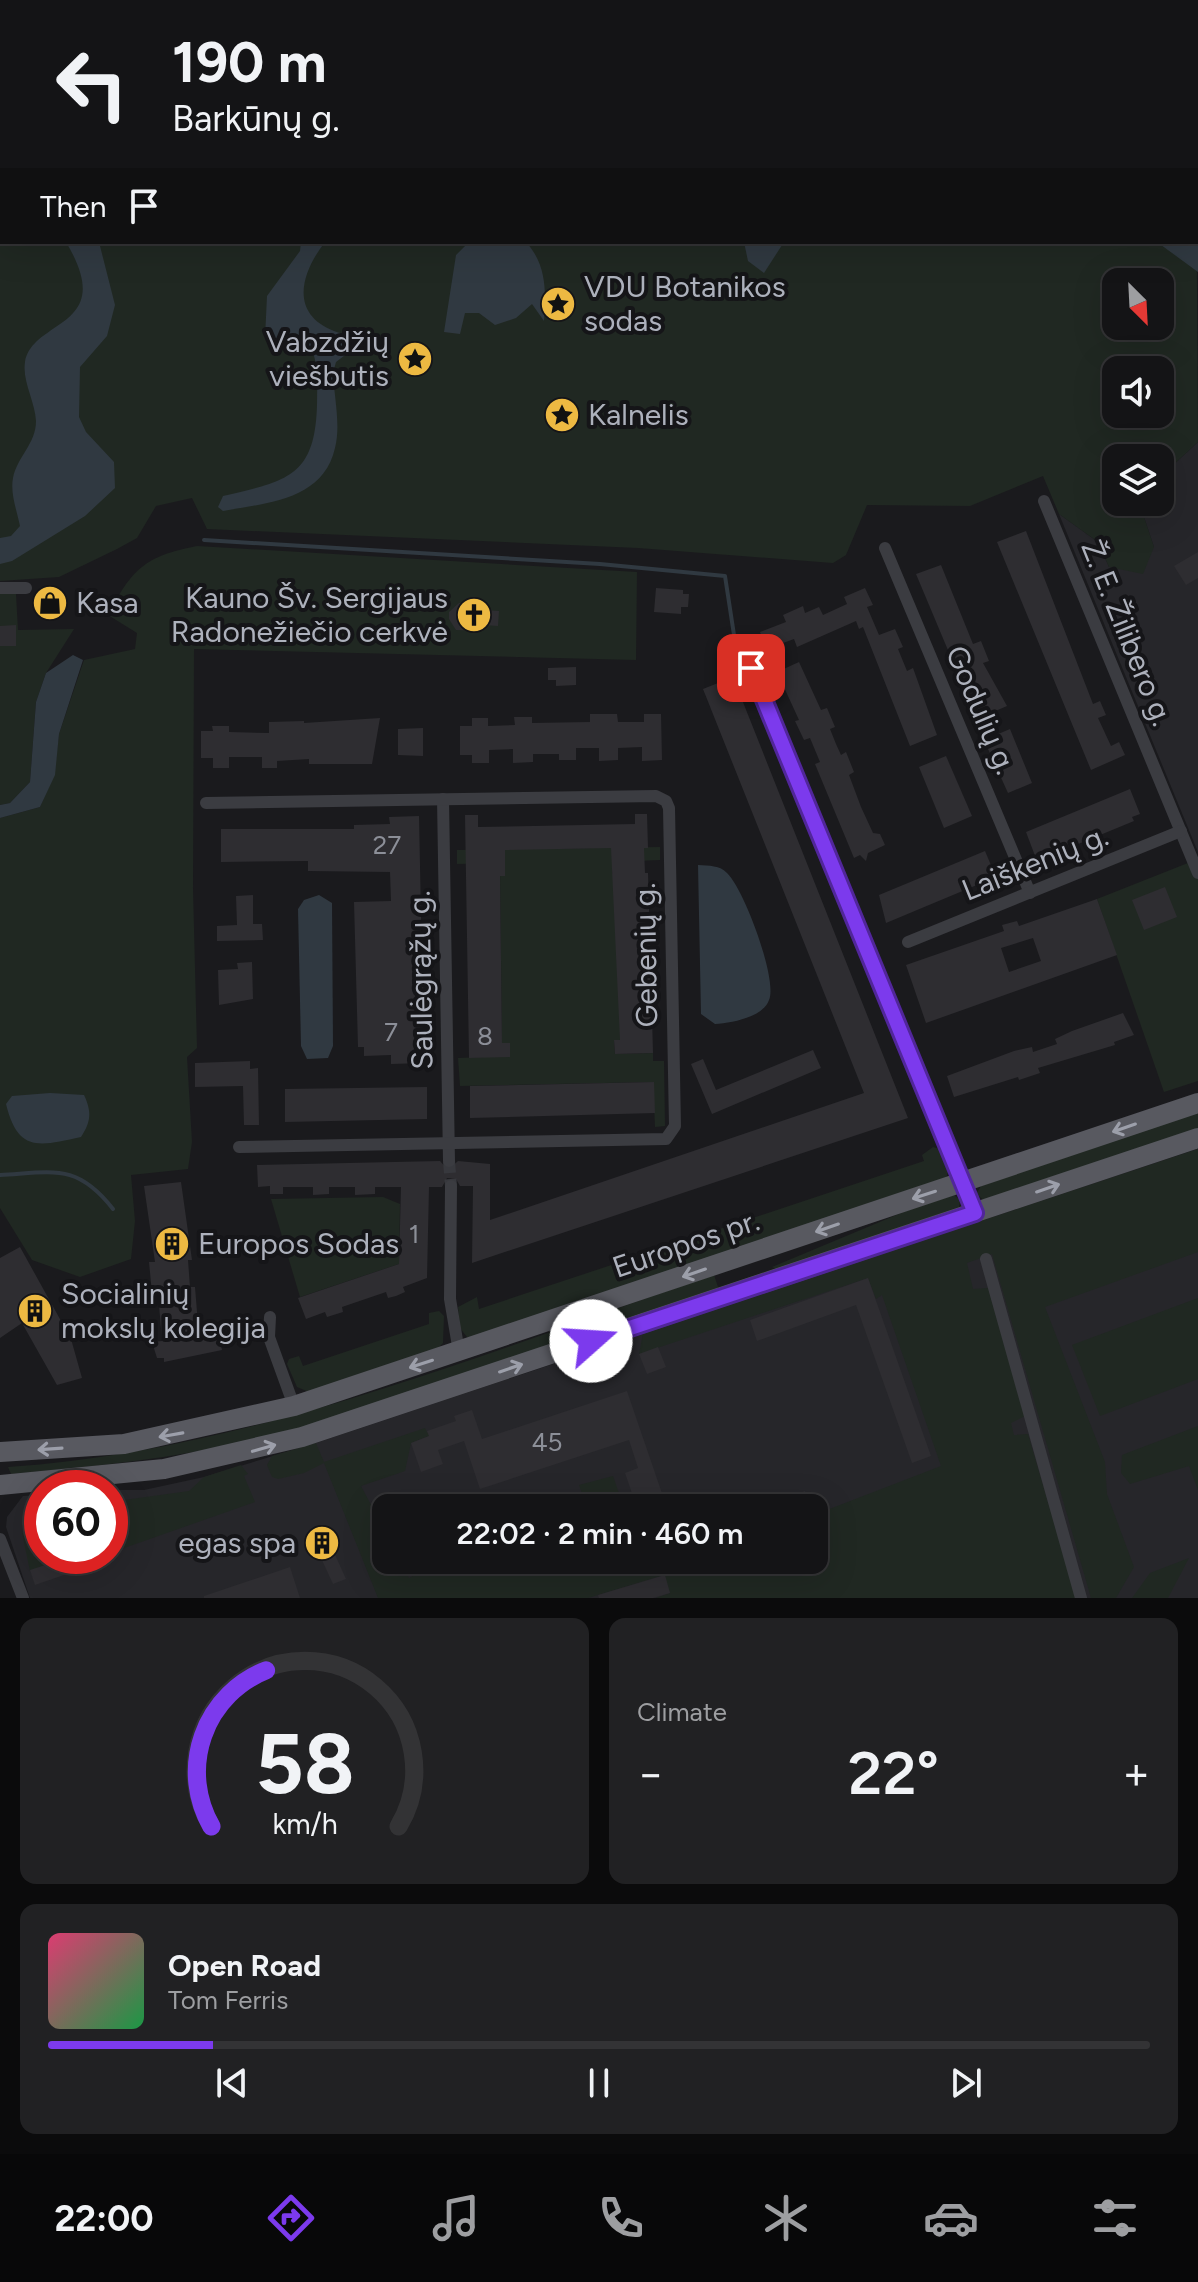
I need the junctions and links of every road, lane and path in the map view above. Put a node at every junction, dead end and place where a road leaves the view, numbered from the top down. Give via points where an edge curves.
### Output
1 (1044, 501) dead end
2 (885, 548) dead end
3 (0, 588) edge
4 (26, 588) dead end
5 (748, 661) dead end
6 (443, 799) junction
7 (206, 803) dead end
8 (1181, 831) junction
9 (1198, 873) edge
10 (1030, 893) junction
11 (908, 942) dead end
12 (1198, 1103) edge
13 (1198, 1138) edge
14 (450, 1143) junction
15 (239, 1147) dead end
16 (449, 1161) tunnel mouth
17 (964, 1182) junction
18 (451, 1186) tunnel mouth
19 (975, 1213) junction
20 (768, 1248) junction
21 (986, 1259) dead end
22 (761, 1285) junction
23 (270, 1317) dead end
24 (459, 1352) junction
25 (294, 1406) junction
26 (0, 1452) edge
27 (0, 1485) edge
28 (0, 1539) edge
29 (3, 1554) edge
30 (23, 1598) edge
31 (1081, 1598) edge

1 - 8 street, Ž. E. Žilibero g.
2 - 10 street, Godulių g.
3 - 4 street
5 - 17 street
6 - 7 street, Gebenių g.
6 - 14 street, Saulėgrąžų g.
6 - 14 street, Gebenių g. via 656,796 669,808 670,857 672,1134 658,1141
8 - 9 street, Ž. E. Žilibero g.
8 - 10 street, Laiškenių g.
10 - 11 street, Laiškenių g.
12 -> 17 main road, Europos pr.
19 -> 13 main road, Europos pr.
14 - 15 street, Gebenių g.
14 - 16 street, Saulėgrąžų g.
17 - 19 main road
17 -> 20 main road, Europos pr.
18 - 24 street via 450,1299
19 - 22 main road, Europos pr.
20 - 22 main road via 757,1271
20 -> 24 main road, Europos pr.
21 - 31 street
27 -> 22 main road, Europos pr. via 102,1478 251,1451
23 - 25 street via 269,1337
24 -> 25 main road, Europos pr.
25 -> 26 main road, Europos pr. via 124,1444
28 - 29 street
29 - 30 street

